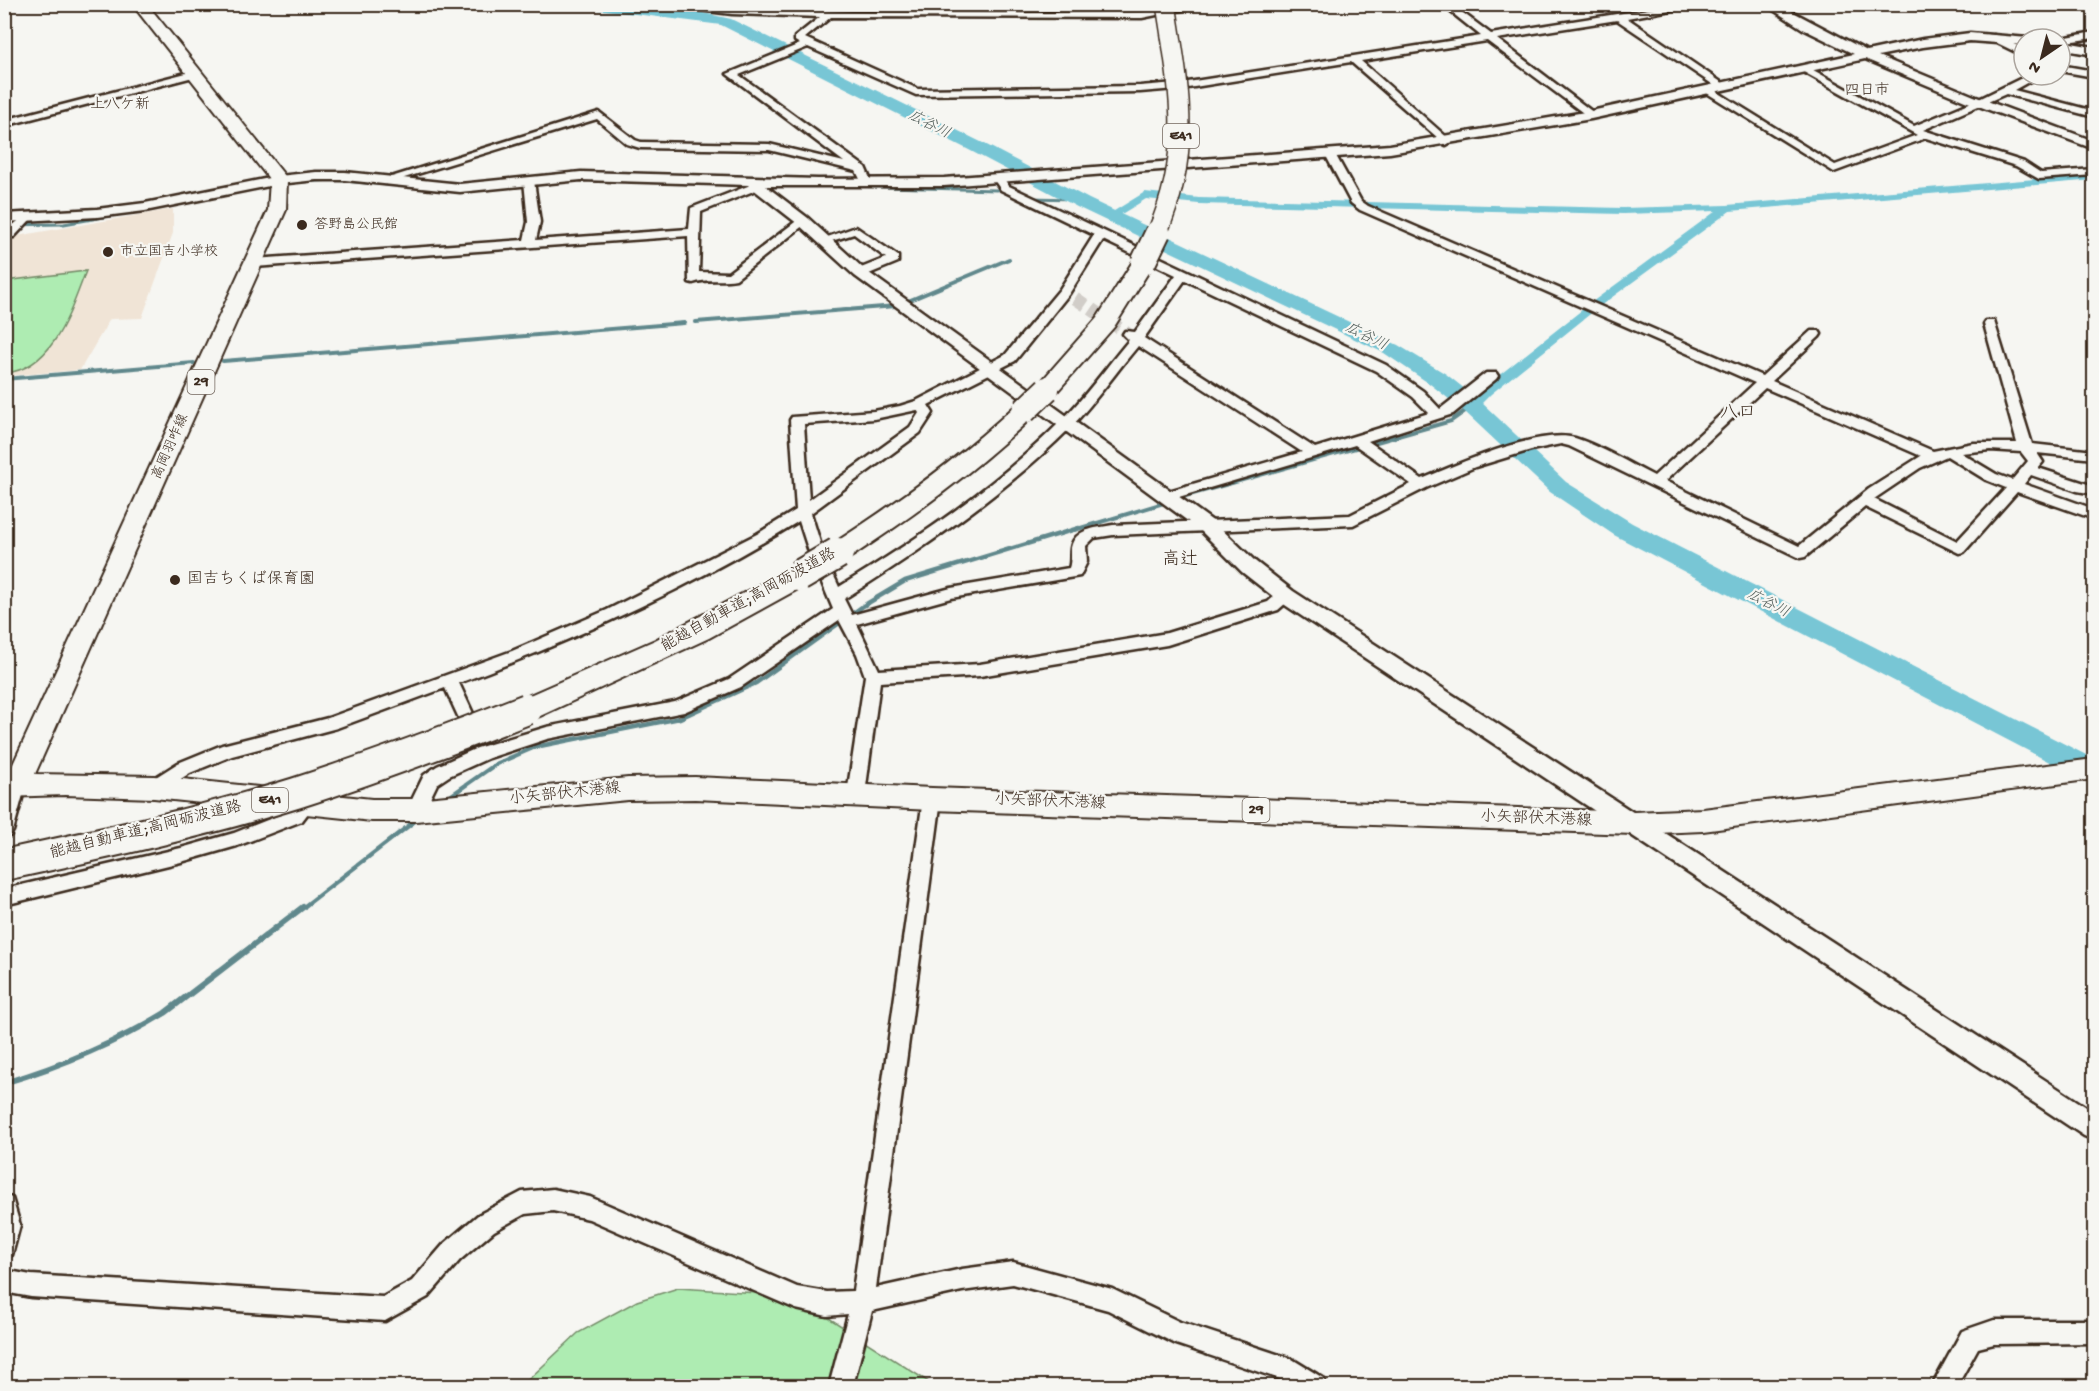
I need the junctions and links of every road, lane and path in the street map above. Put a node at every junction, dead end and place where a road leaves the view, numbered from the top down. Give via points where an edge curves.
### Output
1 (139, 4) edge
2 (653, 4) edge
3 (1166, 4) edge
4 (1208, 4) edge
5 (1445, 4) edge
6 (1700, 4) edge
7 (1768, 4) edge
8 (829, 14) junction
9 (1618, 17) junction
10 (2094, 35) edge
11 (1488, 38) junction
12 (1994, 38) junction
13 (2072, 38) edge
14 (2012, 40) edge
15 (810, 43) junction
16 (2012, 46) edge
17 (2072, 47) edge
18 (2094, 51) edge
19 (1866, 55) junction
20 (1352, 58) junction
21 (1803, 68) junction
22 (2072, 70) edge
23 (194, 74) junction
24 (2094, 74) edge
25 (1722, 86) junction
26 (2012, 86) edge
27 (1707, 90) junction
28 (2004, 90) junction
29 (1983, 101) junction
30 (2094, 114) edge
31 (1590, 116) junction
32 (4, 123) edge
33 (1915, 129) junction
34 (1926, 135) junction
35 (1446, 142) junction
36 (2094, 145) edge
37 (1330, 154) junction
38 (861, 169) junction
39 (2094, 172) edge
40 (1002, 177) junction
41 (279, 180) junction
42 (387, 180) junction
43 (754, 183) junction
44 (867, 183) junction
45 (529, 184) junction
46 (26, 218) junction
47 (4, 219) edge
48 (803, 221) junction
49 (694, 232) junction
50 (4, 236) edge
51 (1102, 236) junction
52 (825, 240) junction
53 (529, 244) junction
54 (254, 263) junction
55 (860, 273) junction
56 (1183, 274) junction
57 (1990, 324) dead end
58 (1815, 334) dead end
59 (1132, 337) junction
60 (990, 369) junction
61 (1491, 376) dead end
62 (1762, 382) junction
63 (921, 404) junction
64 (1438, 415) junction
65 (1067, 423) junction
66 (1364, 445) junction
67 (2026, 449) junction
68 (1948, 451) junction
69 (1314, 453) junction
70 (2094, 455) edge
71 (1933, 456) junction
72 (2028, 469) junction
73 (1656, 482) junction
74 (1421, 485) junction
75 (2016, 485) junction
76 (2094, 490) edge
77 (1173, 500) junction
78 (1865, 501) junction
79 (803, 512) junction
80 (2094, 514) edge
81 (1207, 526) junction
82 (1286, 596) junction
83 (844, 612) junction
84 (873, 676) junction
85 (450, 681) junction
86 (483, 753) junction
87 (2094, 769) edge
88 (11, 785) edge
89 (154, 787) junction
90 (856, 794) junction
91 (932, 800) junction
92 (306, 804) junction
93 (418, 809) junction
94 (1634, 823) junction
95 (4, 831) edge
96 (4, 865) edge
97 (4, 897) edge
98 (2094, 1127) edge
99 (4, 1206) edge
100 (4, 1247) edge
101 (4, 1281) edge
102 (863, 1302) junction
103 (2094, 1332) edge
104 (841, 1386) edge
105 (1315, 1386) edge
106 (1944, 1386) edge

1 - 23 main road
2 - 8 street
3 - 96 highway, 能越自動車道;高岡砺波道路 / E41, bridge via 1181,106 1180,156 1168,208 1143,263 1106,321 1047,389 976,455 939,483 838,553 706,628 527,709 333,780 244,807
4 - 8 street via 1142,15
5 - 11 street
6 - 9 street
7 - 19 street
8 - 15 street via 798,39
9 - 11 street
9 - 25 street
10 - 13 street
11 - 20 street
11 - 31 street
12 - 14 street
12 - 16 street
12 - 19 street via 1950,38
15 - 20 street via 916,92 1140,89
15 - 38 street via 732,74
17 - 18 street
19 - 21 street
19 - 29 street
20 - 35 street
21 - 25 street
21 - 33 street
22 - 24 street
23 - 32 street
23 - 41 main road
25 - 27 street
26 - 28 street
27 - 31 street
27 - 34 street via 1834,169
28 - 29 street
28 - 30 street
29 - 33 street
29 - 36 street
31 - 35 street
33 - 34 street
34 - 39 street via 2020,164 2039,176
35 - 37 street
37 - 40 street
37 - 62 street via 1357,203 1364,208
38 - 42 street via 769,147 640,146 599,115
38 - 44 street
40 - 44 street
40 - 51 street via 1005,188
41 - 42 street via 345,176
41 - 46 street via 145,207
41 - 54 main road, 高岡羽咋線 / 29 via 277,210
42 - 45 street via 460,188
43 - 44 street
43 - 45 street via 581,176
43 - 48 street
43 - 49 street via 695,210
45 - 53 street via 534,222
46 - 47 street
46 - 50 street via 10,235
48 - 49 street via 732,276 724,278 693,277
48 - 52 street
49 - 53 street
51 - 56 street
51 - 60 street via 1095,240 1070,294 1010,358
52 - 55 street
52 - 55 street via 856,230 894,258
53 - 54 street
54 - 88 main road, 高岡羽咋線 / 29
55 - 60 street
56 - 59 street
56 - 64 street via 1381,368 1418,394
57 - 67 street
58 - 62 street
59 - 65 street
59 - 69 street
60 - 63 street
60 - 65 street
61 - 64 street
62 - 71 street
62 - 73 street
63 - 79 street via 926,413 915,430
63 - 79 street via 874,415 796,420
64 - 66 street
65 - 77 street
65 - 83 street
66 - 69 street
66 - 74 street
67 - 68 street via 1974,447
67 - 70 street
67 - 72 street via 2036,462
68 - 71 street
68 - 75 street via 1991,477
69 - 77 street
71 - 78 street
72 - 75 street
72 - 76 street
73 - 74 street via 1573,442 1561,440 1470,464
73 - 78 street via 1800,553
74 - 81 street via 1353,520
75 - 78 street via 1959,548
75 - 80 street
77 - 81 street
79 - 83 street via 816,552
79 - 85 street via 613,614
81 - 82 street
81 - 83 street via 1089,534 1079,545 1075,572
82 - 84 street via 1273,606 1167,639 980,670
82 - 94 street
83 - 84 street
83 - 86 street via 735,683 678,708 547,732
84 - 90 street
85 - 86 street
85 - 89 street via 331,724 228,750 184,768
86 - 93 street via 430,780
87 - 94 main road, 小矢部伏木港線 / 29 via 1703,820
88 - 89 main road, 小矢部伏木港線 / 29
88 - 95 street
89 - 92 main road, 小矢部伏木港線 / 29
90 - 91 main road, 小矢部伏木港線 / 29
90 - 93 main road, 小矢部伏木港線 / 29 via 628,789
91 - 94 main road, 小矢部伏木港線 / 29
91 - 102 street
92 - 93 main road, 小矢部伏木港線 / 29 via 372,810
92 - 97 street via 296,816 237,839
94 - 98 street
99 - 100 street via 9,1225
101 - 102 street via 385,1309 420,1289 452,1252 486,1223 522,1203 553,1200 590,1208 796,1298 827,1304
102 - 104 street
102 - 105 street via 1012,1273 1112,1300 1176,1332 1293,1371
103 - 106 street via 1994,1332 1970,1340

